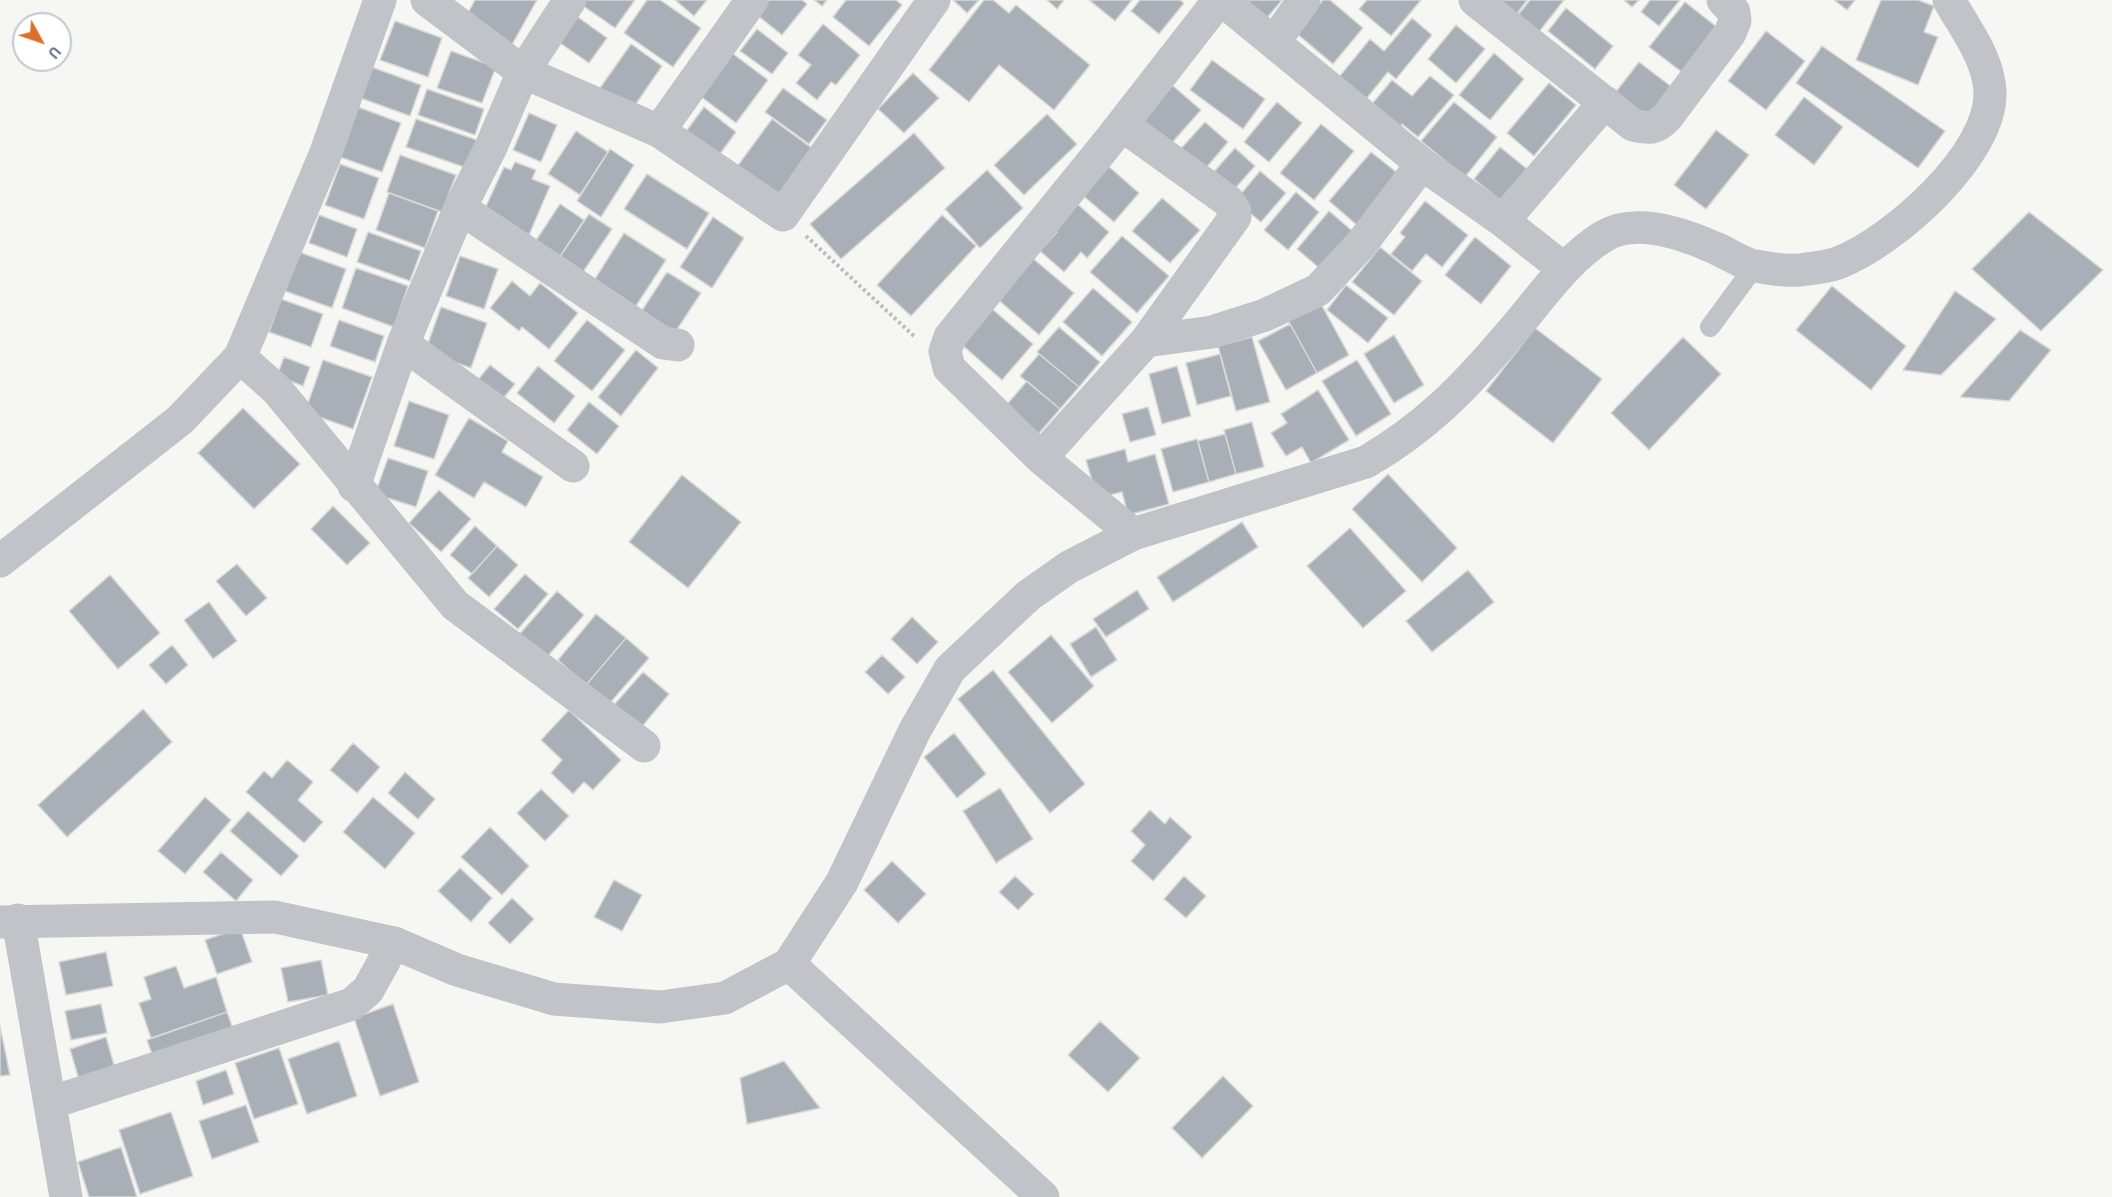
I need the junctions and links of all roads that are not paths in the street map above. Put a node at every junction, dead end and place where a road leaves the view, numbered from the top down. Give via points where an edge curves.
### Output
1 (380, 0) edge
2 (427, 0) edge
3 (570, 0) edge
4 (752, 0) edge
5 (934, 0) edge
6 (1220, 0) edge
7 (1304, 0) edge
8 (1475, 0) edge
9 (1723, 0) edge
10 (1949, 0) edge
11 (1274, 42) junction
12 (523, 72) junction
13 (1605, 102) junction
14 (1122, 124) junction
15 (659, 131) junction
16 (1422, 164) junction
17 (460, 208) junction
18 (1503, 221) junction
19 (1755, 266) junction
20 (1564, 269) junction
21 (1710, 327) dead end
22 (1146, 341) junction
23 (403, 344) junction
24 (678, 345) dead end
25 (240, 357) junction
26 (1041, 458) junction
27 (573, 466) dead end
28 (354, 486) junction
29 (1133, 534) junction
30 (0, 561) edge
31 (644, 746) dead end
32 (9, 921) edge
33 (394, 944) junction
34 (789, 964) junction
35 (50, 1103) junction
36 (66, 1197) edge
37 (1043, 1197) edge

1 - 25 street via 325,155
2 - 12 street
3 - 12 street
4 - 15 street
5 - 15 street via 783,215
6 - 11 street
6 - 14 street
7 - 11 street
8 - 13 street
9 - 13 street via 1734,12 1730,33 1658,126 1649,129 1633,125
10 - 19 street via 1985,63 1990,93 1971,150 1922,208 1871,245 1838,263 1803,270
11 - 16 street
12 - 15 street
12 - 17 street
13 - 18 street
14 - 22 street via 1228,201 1234,211 1232,223
14 - 26 street via 950,337 945,351 949,368
16 - 18 street
16 - 22 street via 1362,243 1318,290 1265,315 1212,332
17 - 23 street
17 - 24 street via 663,343
18 - 20 street
19 - 20 street via 1712,246 1663,230 1641,228 1605,235
19 - 21 lane
20 - 29 street via 1435,415 1400,442 1366,462
22 - 26 street
23 - 27 street
23 - 28 street
25 - 28 street via 277,390
25 - 30 street via 180,420
26 - 29 street
28 - 31 street via 455,605
29 - 34 street via 1069,567 1029,595 951,669 915,730 842,882
32 - 33 street via 274,917
32 - 35 street
33 - 34 street via 457,970 554,999 660,1007 725,998
33 - 35 street via 368,990 352,1004
34 - 37 street
35 - 36 street

